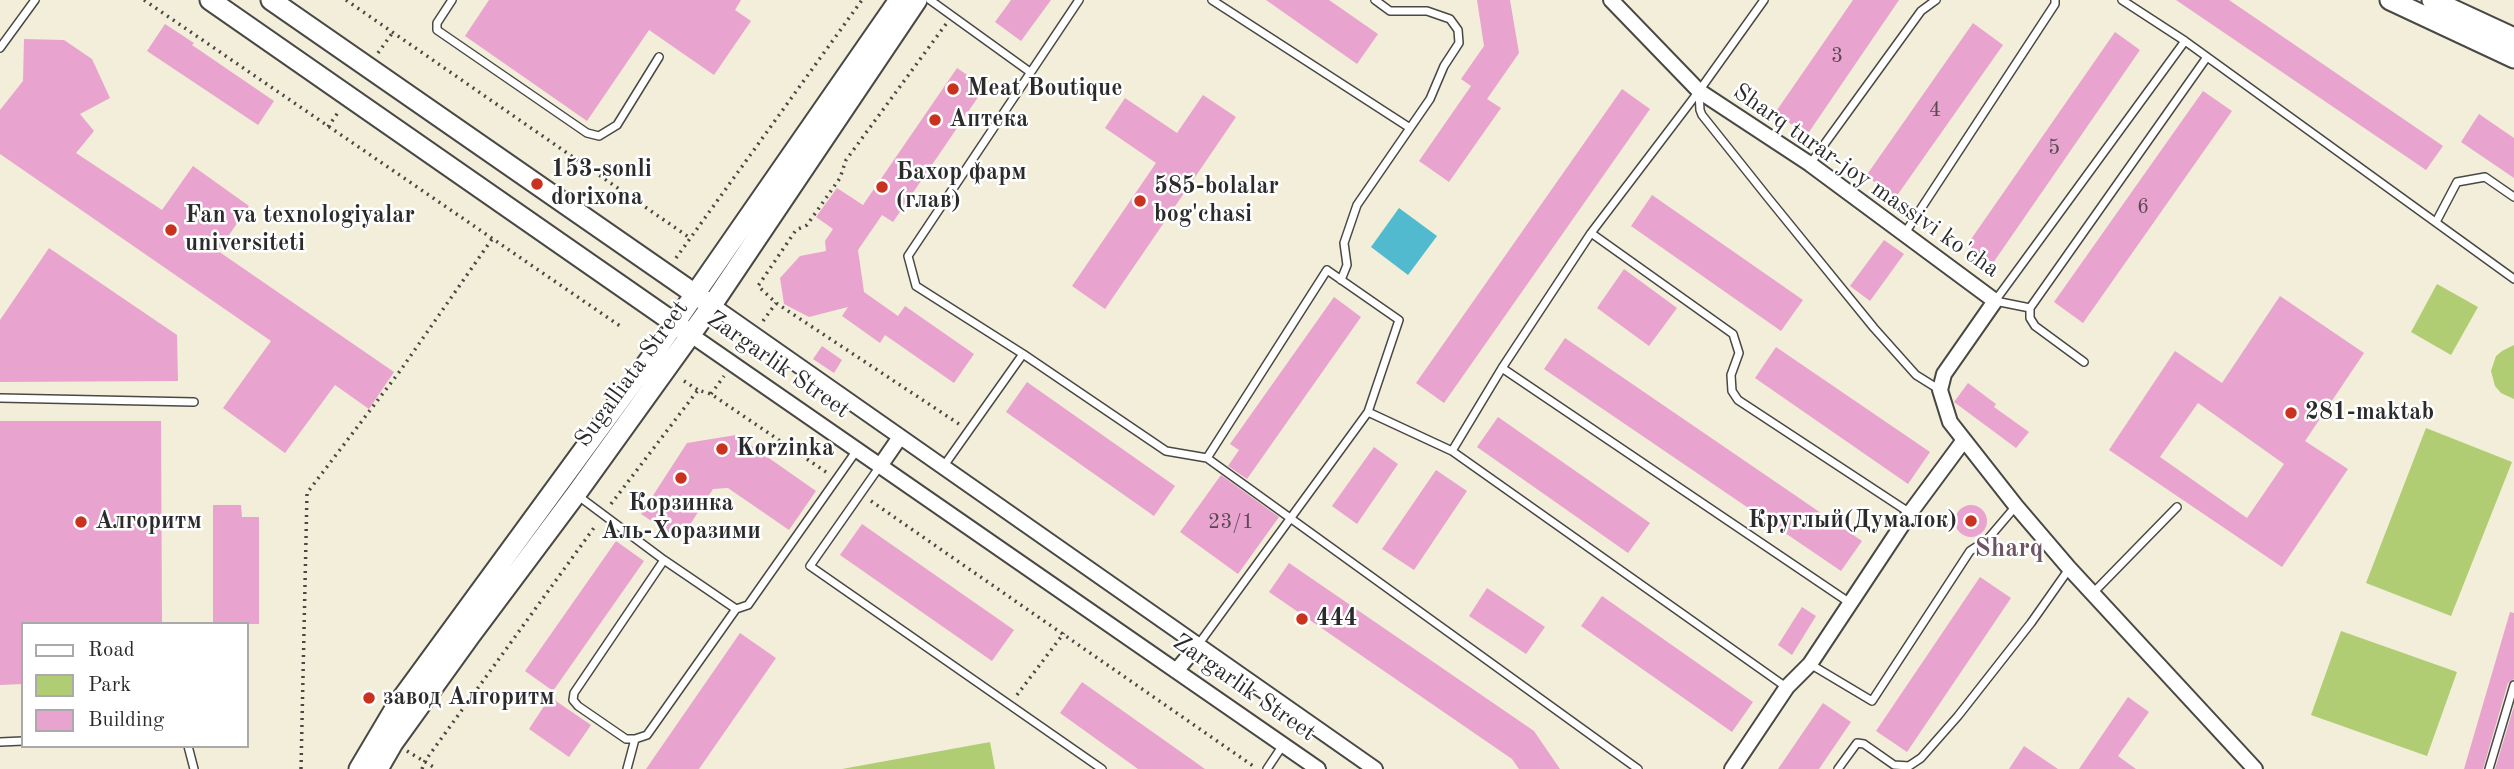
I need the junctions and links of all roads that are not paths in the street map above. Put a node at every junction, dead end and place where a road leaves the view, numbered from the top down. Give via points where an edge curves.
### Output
1 (35, 0) edge
2 (210, 0) edge
3 (271, 0) edge
4 (452, 0) edge
5 (899, 0) edge
6 (917, 0) edge
7 (930, 0) edge
8 (1079, 0) edge
9 (1212, 0) edge
10 (1375, 0) edge
11 (1611, 0) edge
12 (1764, 0) edge
13 (1936, 0) edge
14 (2055, 0) edge
15 (2122, 0) edge
16 (2390, 0) edge
17 (2432, 0) edge
18 (2514, 38) edge
19 (2185, 41) junction
20 (0, 48) edge
21 (659, 57) dead end
22 (2207, 57) junction
23 (2514, 58) edge
24 (1030, 72) junction
25 (1699, 91) junction
26 (1410, 128) junction
27 (1810, 164) junction
28 (2514, 197) edge
29 (2436, 222) junction
30 (1591, 233) junction
31 (1905, 233) junction
32 (2514, 279) edge
33 (1341, 280) junction
34 (695, 294) junction
35 (1996, 301) junction
36 (712, 305) junction
37 (2030, 308) junction
38 (683, 329) junction
39 (1023, 354) junction
40 (2084, 362) dead end
41 (1502, 368) junction
42 (1940, 390) junction
43 (0, 398) edge
44 (194, 402) dead end
45 (1368, 412) junction
46 (900, 437) junction
47 (1964, 440) junction
48 (857, 450) junction
49 (1452, 451) junction
50 (1207, 458) junction
51 (880, 466) junction
52 (943, 467) junction
53 (576, 495) junction
54 (2016, 506) junction
55 (2177, 507) dead end
56 (1910, 513) junction
57 (1290, 516) junction
58 (664, 560) junction
59 (2069, 568) junction
60 (2092, 594) junction
61 (1850, 603) junction
62 (736, 609) junction
63 (1198, 645) junction
64 (1810, 664) junction
65 (1176, 671) junction
66 (2514, 685) edge
67 (1787, 687) junction
68 (635, 739) junction
69 (21, 741) edge
70 (0, 742) edge
71 (1283, 745) junction
72 (189, 748) edge
73 (194, 769) edge
74 (359, 769) edge
75 (378, 769) edge
76 (627, 769) edge
77 (1102, 769) edge
78 (1267, 769) edge
79 (1318, 769) edge
80 (1375, 769) edge
81 (1638, 769) edge
82 (1732, 769) edge
83 (1838, 769) edge
84 (2255, 769) edge
85 (2489, 769) edge

1 - 20 lane
2 - 38 main road, Zargarlik Street
3 - 34 main road, Zargarlik Street
4 - 21 lane via 437,23 438,30 587,133 599,136 617,125
5 - 34 main road, Sugalliata Street
6 - 36 main road, Sugalliata Street
7 - 24 lane
8 - 24 lane
9 - 26 lane
10 - 26 lane via 1390,11 1439,13 1458,30 1459,43
11 - 25 street, Sharq turar-joy massivi ko'cha
12 - 25 lane
13 - 27 lane via 1921,11
14 - 31 lane
15 - 19 lane
16 - 23 main road
17 - 18 main road
19 - 22 lane
19 - 35 lane
22 - 29 lane
22 - 37 lane
24 - 39 lane via 908,256 916,286
25 - 27 street, Sharq turar-joy massivi ko'cha
25 - 30 lane
25 - 42 lane via 1700,110 1711,126 1874,328 1916,375
26 - 33 lane via 1357,205 1344,243 1347,265
27 - 31 street, Sharq turar-joy massivi ko'cha
28 - 29 lane via 2485,177 2457,182
29 - 32 lane
30 - 41 lane
30 - 56 lane via 1733,334 1739,353 1731,376 1732,391 1738,400
31 - 35 street, Sharq turar-joy massivi ko'cha
33 - 45 lane via 1399,320
33 - 50 lane via 1326,270
34 - 36 main road, Zargarlik Street
34 - 38 main road, Sugalliata Street
35 - 37 lane
35 - 42 street, Sharq turar-joy massivi ko'cha via 1944,374
36 - 38 main road, Sugalliata Street
36 - 46 street, Zargarlik Street
37 - 40 lane via 2035,326
38 - 48 street, Zargarlik Street
38 - 53 main road, Sugalliata Street
38 - 74 main road, Sugalliata Street via 397,705
39 - 50 lane via 1166,451
39 - 52 lane
41 - 49 lane
41 - 61 lane
42 - 47 street via 1950,422
43 - 44 lane
45 - 49 lane
45 - 57 lane
46 - 51 street
46 - 52 street, Zargarlik Street
47 - 54 street
47 - 56 street
48 - 51 street, Zargarlik Street
48 - 62 lane via 748,605
49 - 67 lane
50 - 57 lane
51 - 65 street, Zargarlik Street
51 - 77 lane via 810,566
52 - 63 street, Zargarlik Street
53 - 58 lane
53 - 75 main road, Sugalliata Street
54 - 59 street
54 - 64 lane via 1987,540 1970,551 1872,701
55 - 60 lane
56 - 61 street
57 - 63 lane
57 - 81 lane
58 - 62 lane
58 - 68 lane via 574,693 578,706 626,739
59 - 60 street
59 - 83 lane via 2031,623 1921,758 1909,766 1894,765 1857,743
60 - 84 street
61 - 64 street
62 - 68 lane via 647,734
63 - 65 street
63 - 80 street, Zargarlik Street
64 - 67 street
65 - 71 street, Zargarlik Street
66 - 85 lane
67 - 82 street
68 - 76 lane
69 - 70 lane
71 - 78 lane
71 - 79 street, Zargarlik Street
72 - 73 lane

